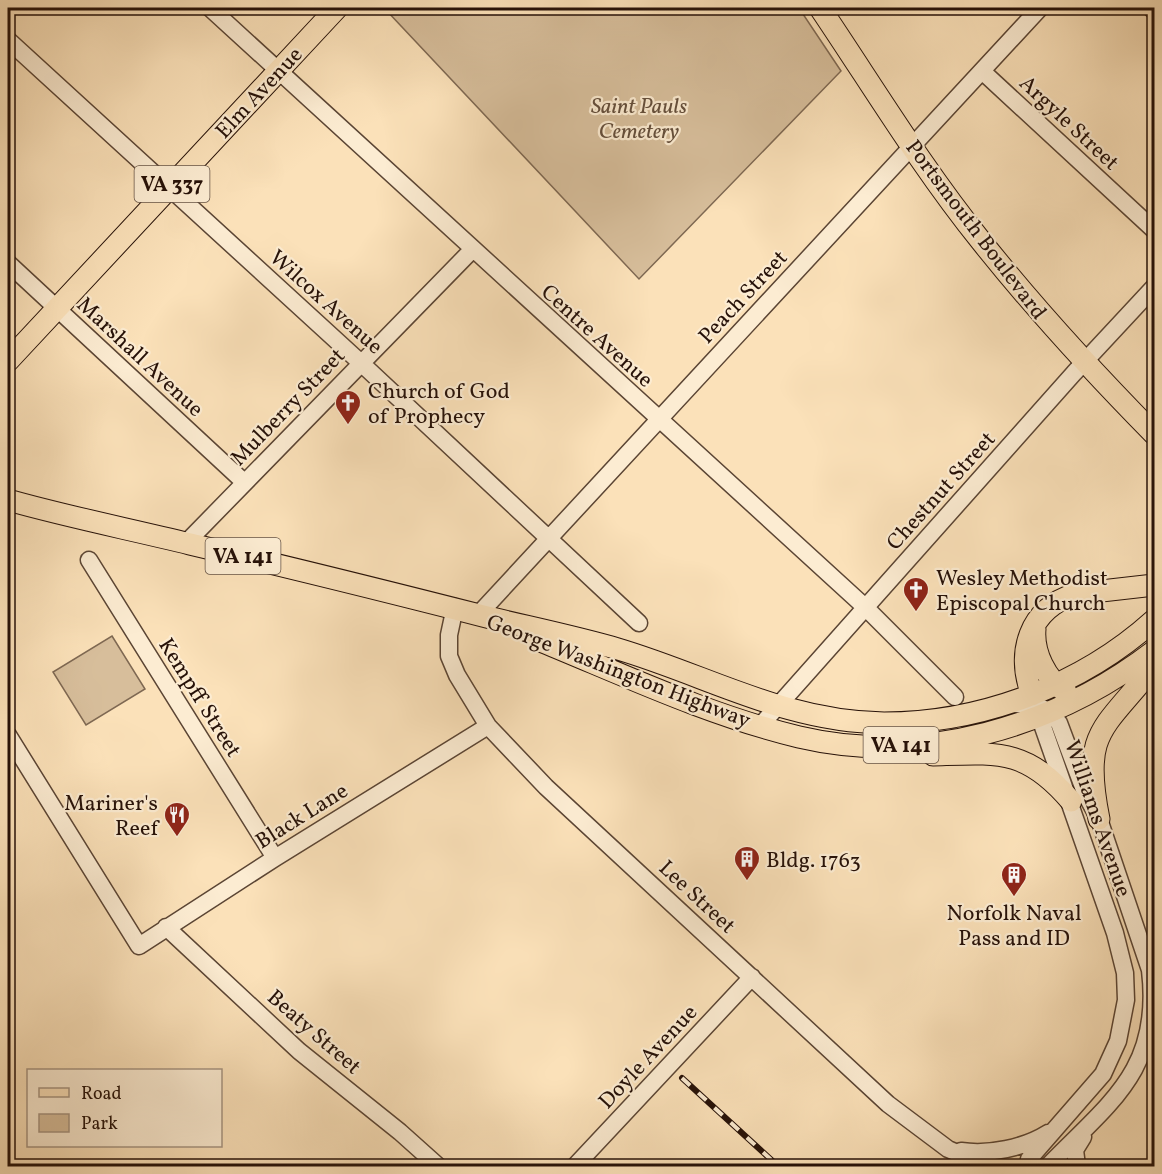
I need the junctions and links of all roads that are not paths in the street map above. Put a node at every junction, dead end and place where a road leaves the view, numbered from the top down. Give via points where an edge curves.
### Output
1 (210, 8) edge
2 (337, 8) edge
3 (820, 8) edge
4 (1040, 8) edge
5 (1150, 8) edge
6 (1155, 11) edge
7 (8, 40) edge
8 (277, 70) junction
9 (982, 71) junction
10 (912, 145) junction
11 (169, 187) junction
12 (1155, 230) edge
13 (472, 250) junction
14 (8, 263) edge
15 (1155, 287) edge
16 (56, 309) junction
17 (8, 362) edge
18 (361, 363) junction
19 (1084, 364) junction
20 (658, 420) junction
21 (1155, 434) edge
22 (244, 482) junction
23 (8, 500) edge
24 (549, 538) junction
25 (186, 543) junction
26 (88, 560) dead end
27 (1155, 585) edge
28 (455, 607) junction
29 (865, 608) junction
30 (478, 615) junction
31 (1155, 620) edge
32 (1036, 622) junction
33 (639, 623) dead end
34 (1155, 651) edge
35 (1155, 666) edge
36 (1056, 684) junction
37 (1085, 695) junction
38 (955, 697) dead end
39 (777, 707) junction
40 (1039, 707) junction
41 (760, 725) junction
42 (489, 726) junction
43 (8, 735) edge
44 (832, 742) junction
45 (1071, 801) junction
46 (1099, 819) junction
47 (274, 858) junction
48 (166, 927) junction
49 (752, 977) junction
50 (1094, 1121) junction
51 (1056, 1127) junction
52 (948, 1149) junction
53 (438, 1167) edge
54 (575, 1167) edge
55 (967, 1167) edge
56 (988, 1167) edge
57 (1028, 1167) edge
58 (1048, 1167) edge
59 (1077, 1167) edge

1 - 8 street, Centre Avenue
2 - 8 main road, Elm Avenue / VA 337
3 - 10 main road, Portsmouth Boulevard
4 - 9 street, Peach Street
5 - 6 street
7 - 11 street, Wilcox Avenue
8 - 11 main road, Elm Avenue / VA 337
8 - 13 street, Centre Avenue
9 - 10 street, Peach Street
9 - 12 street, Argyle Street
10 - 19 main road, Portsmouth Boulevard via 980,240
10 - 20 street, Peach Street
11 - 16 main road, Elm Avenue / VA 337
11 - 18 street, Wilcox Avenue
13 - 18 street, Mulberry Street
13 - 20 street, Centre Avenue
14 - 16 street, Marshall Avenue
15 - 19 street, Chestnut Street
16 - 17 main road, Elm Avenue / VA 337
16 - 22 street, Marshall Avenue
18 - 22 street, Mulberry Street
18 - 24 street, Wilcox Avenue
19 - 21 main road, Portsmouth Boulevard
19 - 29 street, Chestnut Street
20 - 24 street, Peach Street
20 - 29 street, Centre Avenue
22 - 25 street, Mulberry Street
23 - 25 main road, George Washington Highway / VA 141
24 - 30 street, Peach Street
24 - 33 street, Wilcox Avenue
25 - 28 main road, George Washington Highway / VA 141
26 - 47 street, Kempff Street
27 - 32 main road via 1075,594 1053,604
28 - 30 main road, George Washington Highway / VA 141
28 - 42 street, Lee Street via 449,656
29 - 38 street, Centre Avenue
29 - 39 street, Chestnut Street
30 - 39 main road, George Washington Highway / VA 141 via 618,650
30 - 41 main road, George Washington Highway / VA 141 via 663,692
31 - 36 main road, VA 141 via 1111,654
32 - 36 main road via 1037,651
32 - 40 main road via 1023,659 1026,680
34 - 37 main road, VA 141
35 - 46 main road via 1111,714 1098,738 1092,778
36 - 37 main road via 1069,693
36 - 40 main road, VA 141
37 - 40 main road, VA 141
39 - 40 main road, VA 141 via 829,718 883,723 941,719 999,706
39 - 41 street, Chestnut Street
40 - 44 main road, VA 141 via 1006,729 935,743 888,746
40 - 45 street, Williams Avenue
40 - 46 street, Williams Avenue via 1063,728 1086,795
41 - 44 main road, VA 141
42 - 47 street, Black Lane
42 - 49 street, Lee Street via 546,788
43 - 48 street, Black Lane via 139,946
44 - 45 main road via 916,756 975,753 1010,757 1045,773
45 - 51 street, Williams Avenue via 1120,952 1126,1000 1118,1041 1108,1065 1090,1092
46 - 50 street, Williams Avenue via 1150,970 1154,1005 1142,1059 1125,1087
47 - 48 street, Black Lane
48 - 53 street, Beaty Street via 299,1051
49 - 52 street, Lee Street via 888,1104
49 - 54 street, Doyle Avenue
50 - 58 street, Williams Avenue
50 - 59 street via 1075,1150
51 - 52 street via 1034,1140 1001,1149 973,1153
51 - 57 street, Williams Avenue via 1029,1159
52 - 55 street
52 - 56 street, Lee Street

